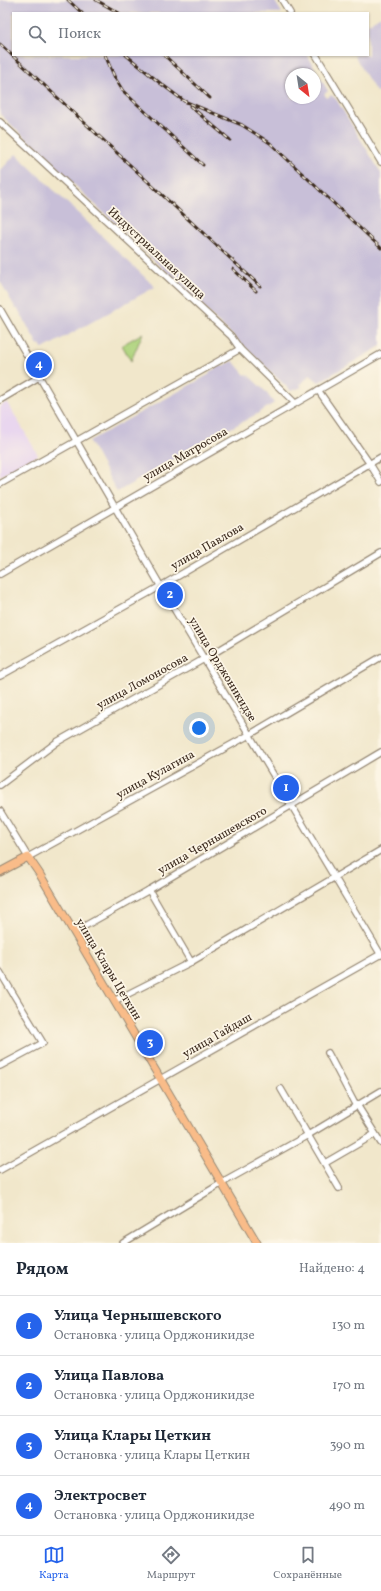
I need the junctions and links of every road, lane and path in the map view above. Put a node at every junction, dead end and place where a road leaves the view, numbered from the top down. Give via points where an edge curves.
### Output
1 (282, 0) edge
2 (289, 12) edge
3 (317, 56) edge
4 (0, 122) edge
5 (381, 162) edge
6 (0, 309) edge
7 (240, 349) junction
8 (381, 354) edge
9 (39, 377) junction
10 (318, 390) junction
11 (0, 400) edge
12 (295, 403) junction
13 (76, 441) junction
14 (381, 457) edge
15 (370, 464) junction
16 (381, 482) edge
17 (0, 484) edge
18 (116, 508) junction
19 (381, 553) edge
20 (0, 574) edge
21 (161, 586) junction
22 (381, 657) edge
23 (204, 659) junction
24 (0, 676) edge
25 (250, 734) junction
26 (381, 752) edge
27 (0, 785) edge
28 (291, 806) junction
29 (0, 811) edge
30 (381, 850) edge
31 (28, 857) junction
32 (0, 872) edge
33 (335, 878) junction
34 (149, 890) junction
35 (74, 932) junction
36 (381, 954) edge
37 (191, 962) junction
38 (0, 972) edge
39 (116, 1000) junction
40 (328, 1052) dead end
41 (0, 1066) edge
42 (162, 1079) junction
43 (281, 1089) dead end
44 (381, 1091) edge
45 (356, 1106) junction
46 (308, 1134) junction
47 (375, 1134) junction
48 (381, 1143) edge
49 (325, 1163) junction
50 (0, 1170) edge
51 (222, 1182) junction
52 (339, 1188) dead end
53 (123, 1243) edge
54 (257, 1243) edge

1 - 2 street
3 - 5 street
4 - 7 street, Индустриальная улица via 231,336
6 - 9 street, улица Орджоникидзе
7 - 12 street, Индустриальная улица
7 - 13 street
8 - 10 street, улица Матросова
9 - 11 street
9 - 13 street, улица Орджоникидзе
10 - 12 street, улица Матросова
10 - 15 street
12 - 18 street, улица Матросова
13 - 17 street
13 - 18 street, улица Орджоникидзе
14 - 15 street, улица Павлова
15 - 16 street
15 - 21 street, улица Павлова
18 - 20 street, улица Матросова
18 - 21 street, улица Орджоникидзе
19 - 23 street, улица Ломоносова
21 - 23 street, улица Орджоникидзе
21 - 24 street, улица Павлова
22 - 25 street, улица Кулагина
23 - 25 street, улица Орджоникидзе
23 - 27 street, улица Ломоносова via 57,742
25 - 28 street, улица Орджоникидзе
25 - 31 street, улица Кулагина
26 - 28 street, улица Чернышевского
28 - 33 street, улица Орджоникидзе
28 - 34 street, улица Чернышевского
29 - 31 street, улица Клары Цеткин
30 - 33 street
31 - 32 main road, улица Кулагина
31 - 35 main road, улица Клары Цеткин
33 - 36 street, улица Орджоникидзе
33 - 37 street
34 - 35 street, улица Чернышевского
34 - 37 street
35 - 39 main road, улица Клары Цеткин
36 - 42 street, улица Гайдаш
37 - 39 street
38 - 41 street via 43,1043
39 - 42 main road, улица Клары Цеткин
40 - 45 street
42 - 50 street, улица Гайдаш
42 - 51 main road, улица Клары Цеткин
43 - 46 street
44 - 45 street
45 - 46 street
45 - 47 street
46 - 49 street
46 - 51 street
47 - 48 street
47 - 49 street
49 - 52 street
51 - 53 street
51 - 54 main road, улица Клары Цеткин

